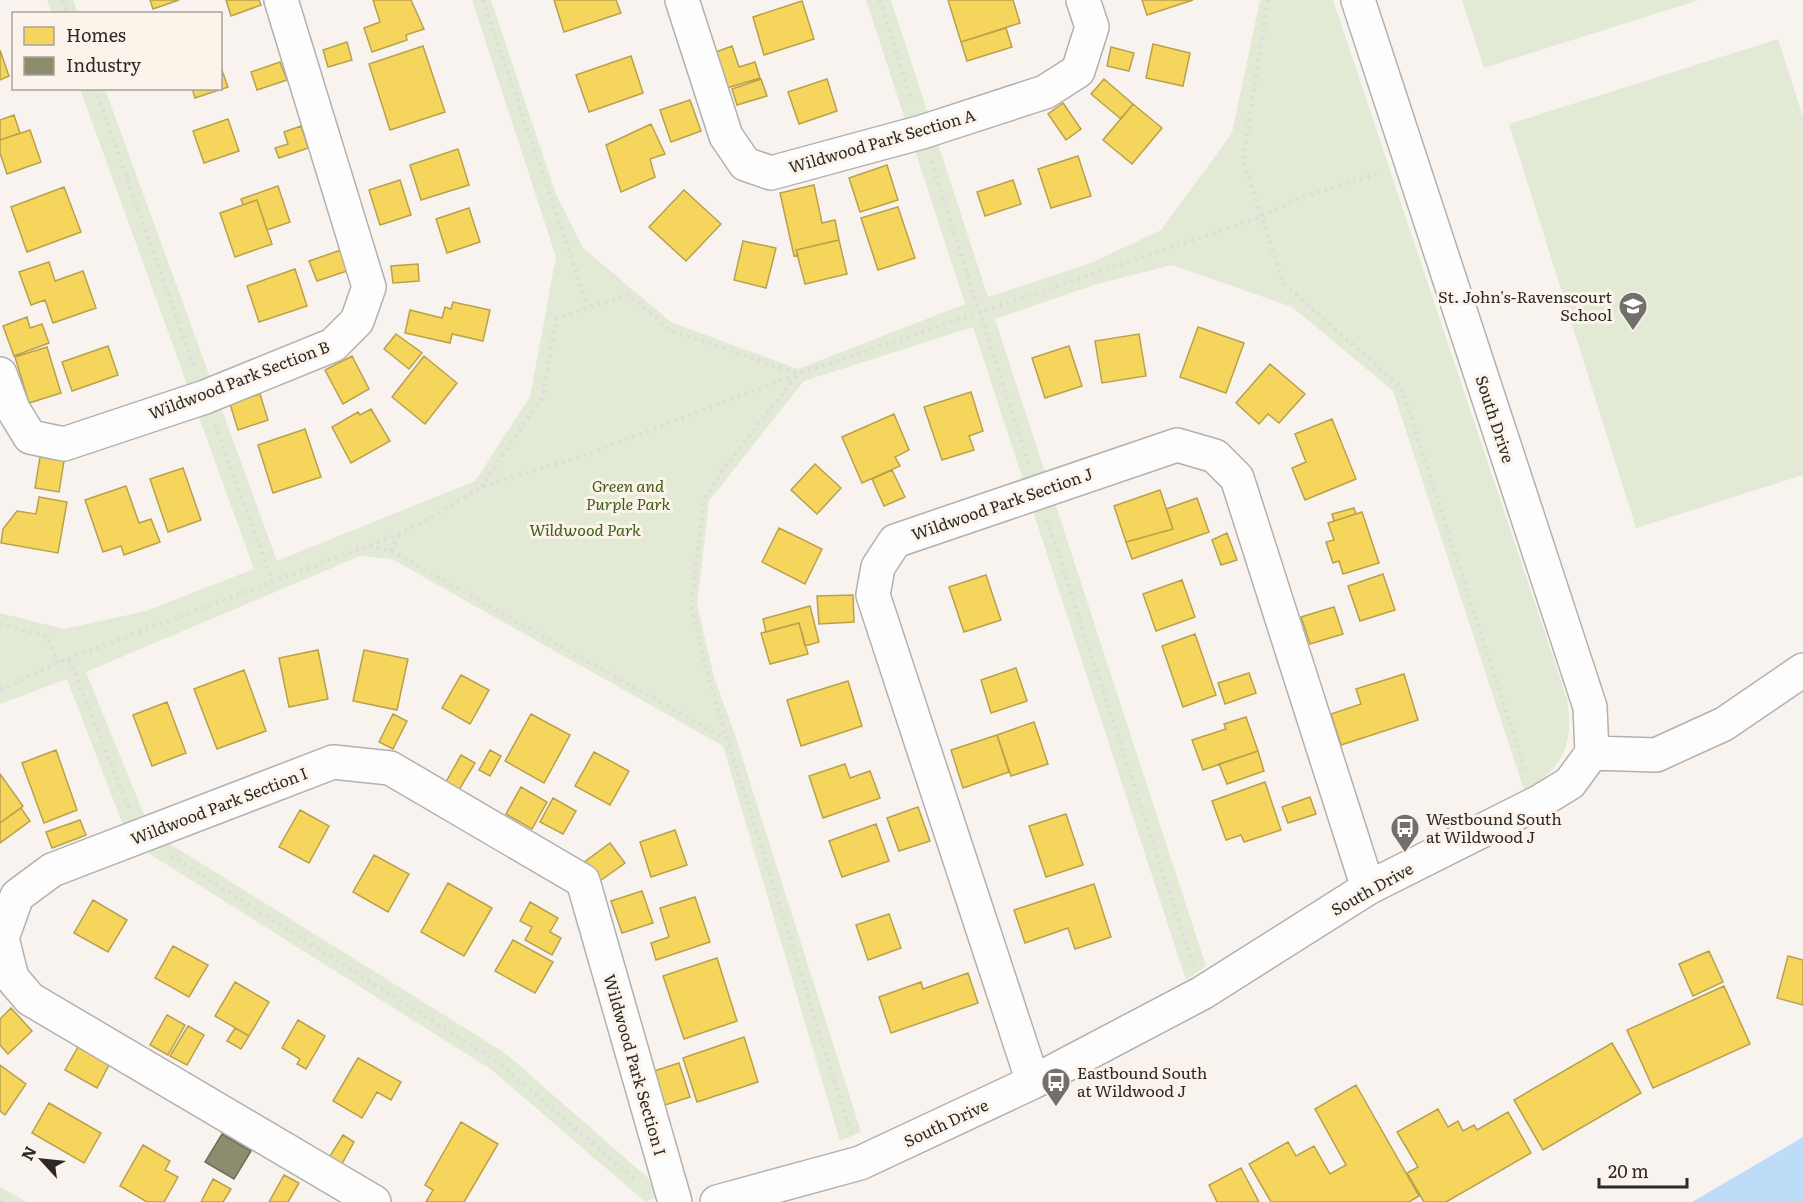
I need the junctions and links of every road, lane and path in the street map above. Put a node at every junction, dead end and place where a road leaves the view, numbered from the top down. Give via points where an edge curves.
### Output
1 (281, 0) edge
2 (483, 0) edge
3 (682, 0) edge
4 (1083, 0) edge
5 (1268, 0) edge
6 (1358, 0) edge
7 (95, 90) edge
8 (1410, 164) junction
9 (1262, 217) junction
10 (588, 306) junction
11 (798, 374) junction
12 (0, 375) edge
13 (205, 396) junction
14 (481, 487) junction
15 (399, 534) junction
16 (368, 546) junction
17 (391, 551) junction
18 (273, 583) junction
19 (0, 624) edge
20 (69, 659) junction
21 (57, 663) junction
22 (1803, 670) edge
23 (0, 690) edge
24 (729, 740) junction
25 (1592, 753) junction
26 (1536, 804) junction
27 (140, 836) junction
28 (1368, 888) junction
29 (1033, 1082) junction
30 (860, 1163) junction
31 (639, 1183) dead end
32 (0, 1200) edge
33 (4, 1202) edge
34 (374, 1202) edge
35 (675, 1202) edge
36 (717, 1202) edge

1 - 13 street, Wildwood Park Section B via 369,287 357,321 333,345
2 - 10 path
3 - 4 street, Wildwood Park Section A via 726,136 745,164 771,173 921,132 1045,92 1078,71 1092,27
5 - 9 path via 1243,159
6 - 8 street, South Drive
7 - 13 path
8 - 9 path via 1302,197
8 - 25 street, South Drive via 1590,707
9 - 11 path
9 - 26 path via 1283,283 1401,387
10 - 11 path via 628,294 670,330
10 - 14 path via 556,319 543,396
11 - 14 path via 591,453
11 - 24 path via 721,472 704,501 691,606
12 - 13 street, Wildwood Park Section B via 13,409 30,437 64,444
13 - 18 path
14 - 15 path
15 - 16 path
15 - 17 path
16 - 17 path
16 - 18 path
17 - 24 path
18 - 20 path
19 - 21 path via 47,636
20 - 21 path
20 - 27 path
21 - 23 path
22 - 25 street via 1724,724 1656,755
24 - 30 path
25 - 26 street, South Drive via 1570,783
26 - 28 street, South Drive
27 - 31 path via 499,1063
27 - 34 street, Wildwood Park Section I via 52,870 16,896 2,938 12,978 30,999
27 - 35 street, Wildwood Park Section I via 333,762 390,768 583,881
28 - 29 street, South Drive via 1202,993
28 - 29 street, Wildwood Park Section J via 1238,478 1215,456 1177,445 895,541 878,567 873,595
29 - 30 street, South Drive
30 - 36 street, South Drive
32 - 33 path

